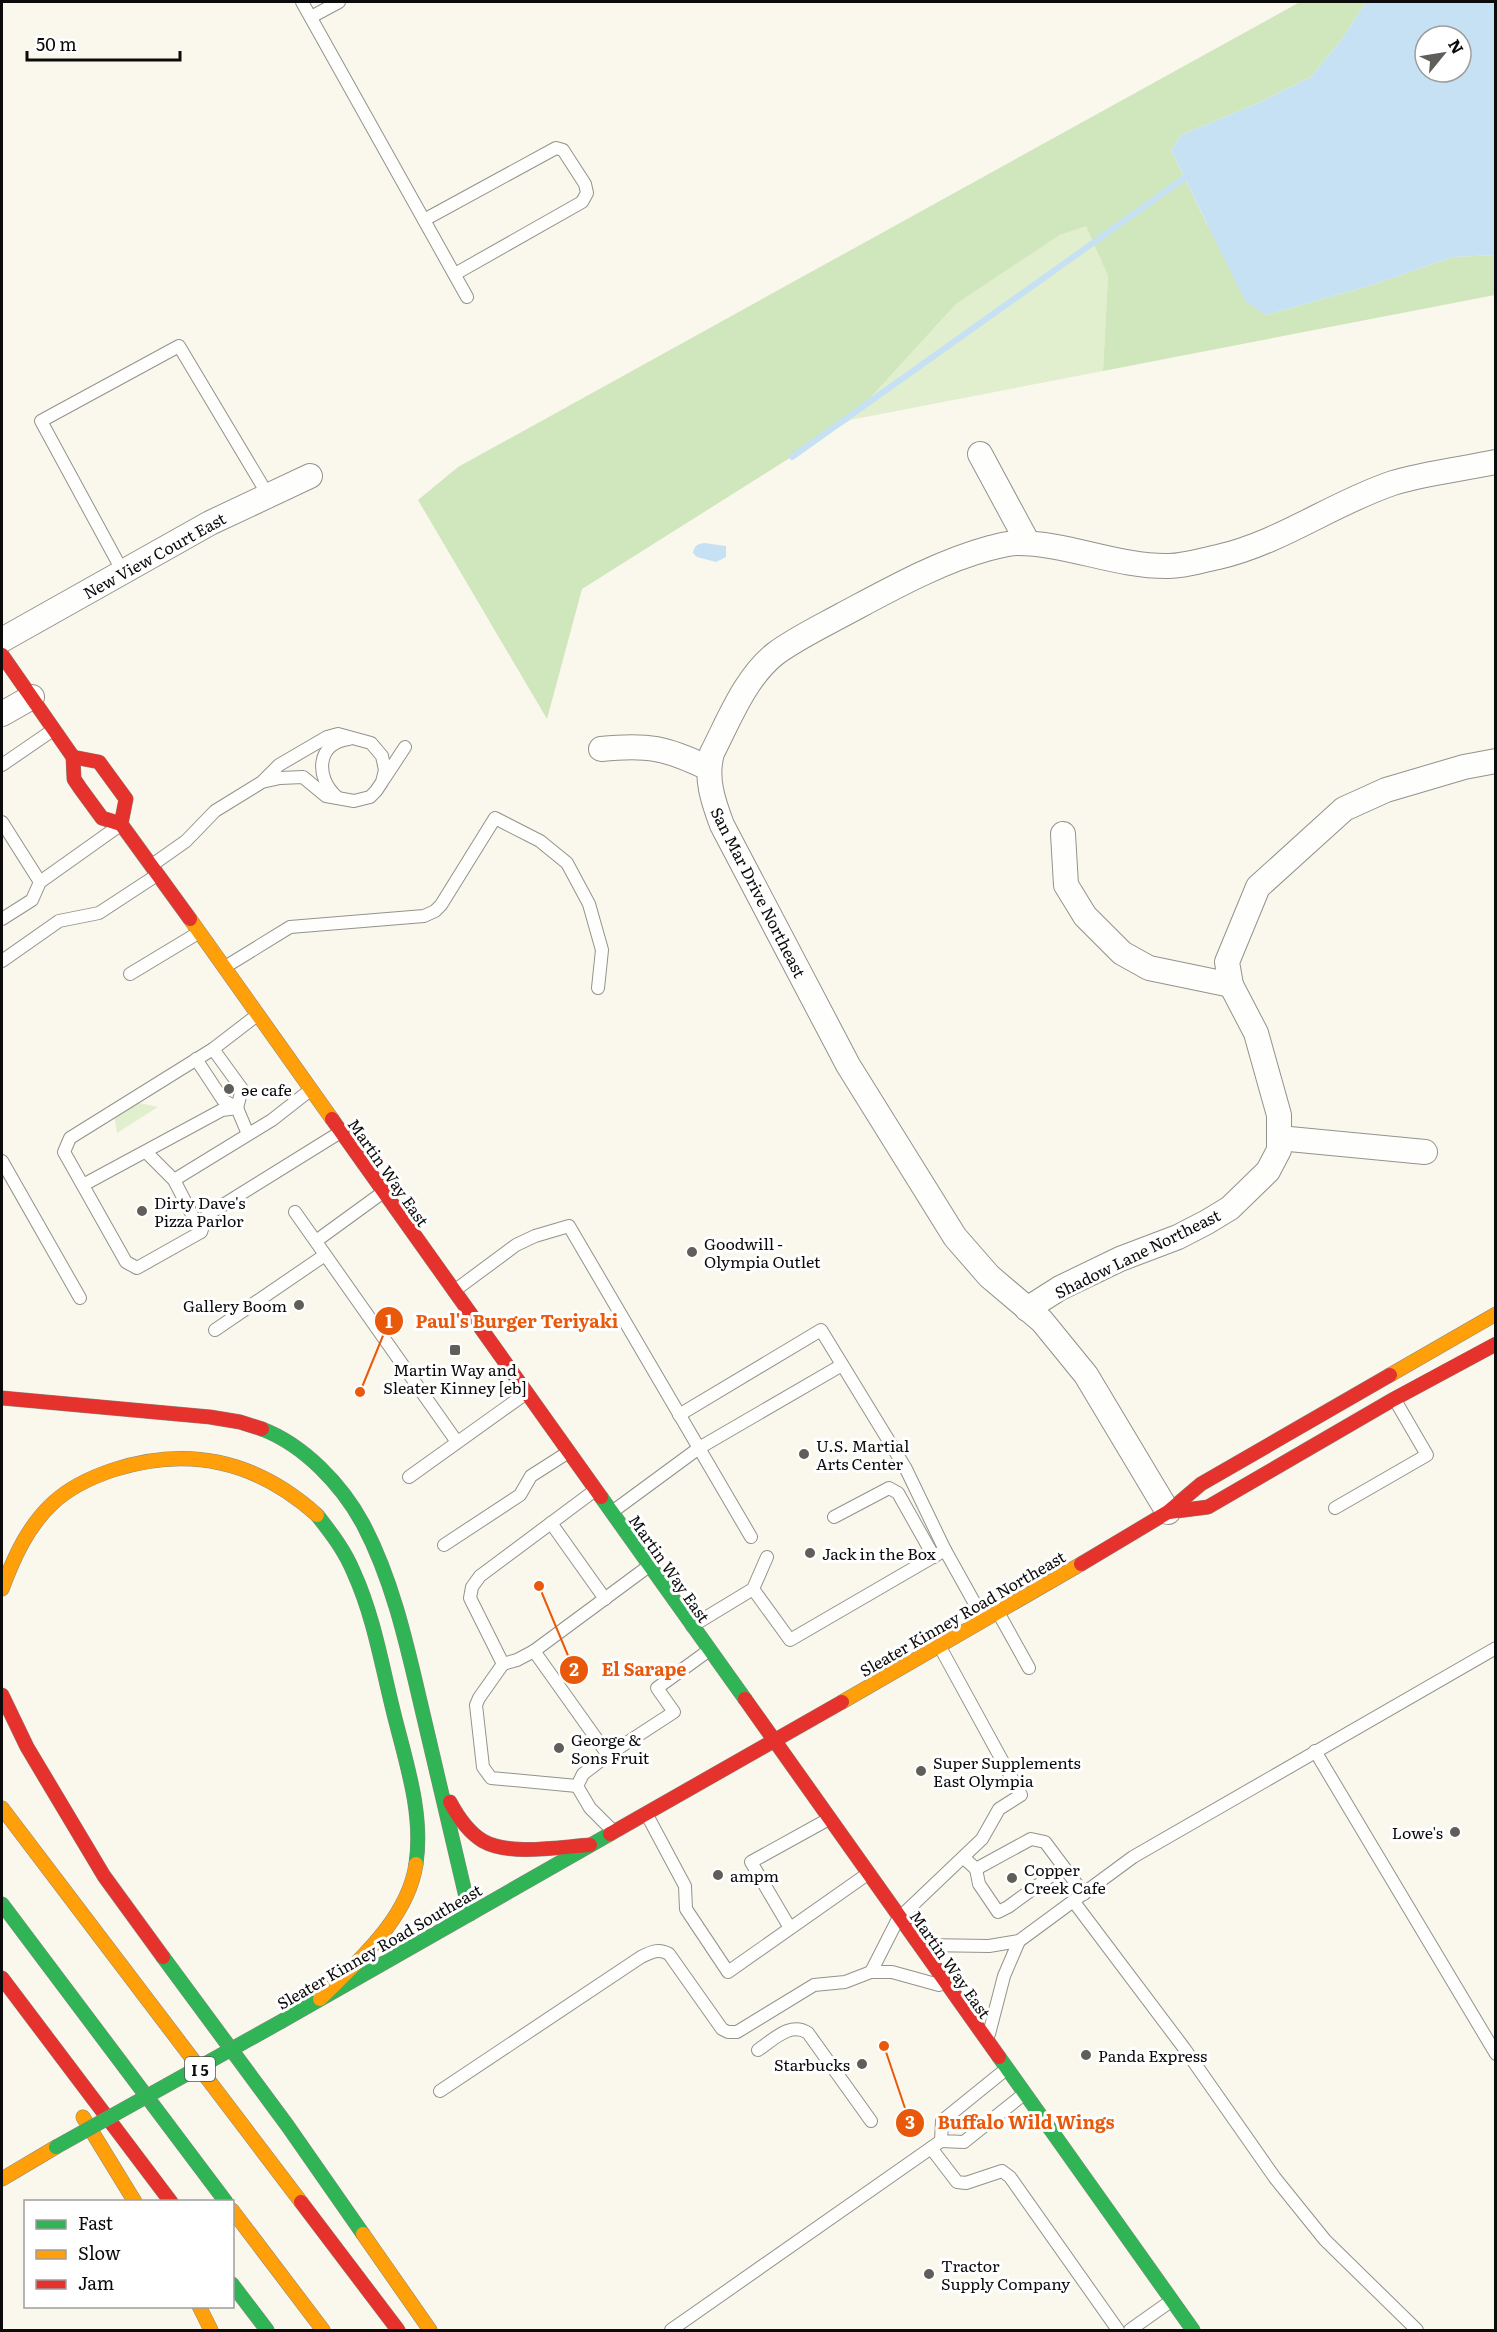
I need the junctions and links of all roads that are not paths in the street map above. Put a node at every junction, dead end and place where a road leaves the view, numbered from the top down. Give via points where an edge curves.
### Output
1 (302, 2) edge
2 (339, 2) edge
3 (311, 16) junction
4 (424, 220) junction
5 (454, 274) junction
6 (467, 297) dead end
7 (980, 453) dead end
8 (1496, 462) edge
9 (310, 476) dead end
10 (268, 495) junction
11 (1028, 543) junction
12 (123, 572) junction
13 (2, 640) edge
14 (2, 655) edge
15 (32, 697) junction
16 (2, 714) edge
17 (54, 729) junction
18 (357, 738) junction
19 (377, 748) junction
20 (601, 749) dead end
21 (73, 757) junction
22 (1496, 761) edge
23 (2, 765) edge
24 (708, 768) junction
25 (262, 782) junction
26 (382, 782) junction
27 (337, 798) junction
28 (2, 822) edge
29 (121, 824) junction
30 (1063, 834) dead end
31 (155, 870) junction
32 (40, 882) junction
33 (2, 919) edge
34 (199, 932) junction
35 (2, 961) edge
36 (224, 968) junction
37 (130, 974) dead end
38 (1232, 985) junction
39 (598, 988) dead end
40 (257, 1015) junction
41 (213, 1049) junction
42 (196, 1059) junction
43 (310, 1090) junction
44 (237, 1108) junction
45 (340, 1132) junction
46 (248, 1134) junction
47 (1279, 1138) junction
48 (146, 1152) junction
49 (1425, 1152) dead end
50 (2, 1161) edge
51 (174, 1180) junction
52 (83, 1185) junction
53 (383, 1192) junction
54 (295, 1212) dead end
55 (201, 1232) junction
56 (316, 1241) junction
57 (325, 1255) junction
58 (453, 1292) junction
59 (80, 1298) dead end
60 (1027, 1309) junction
61 (1496, 1314) edge
62 (215, 1330) dead end
63 (1496, 1344) edge
64 (842, 1365) junction
65 (1383, 1378) junction
66 (526, 1394) junction
67 (2, 1398) edge
68 (1394, 1399) junction
69 (680, 1415) junction
70 (457, 1442) junction
71 (699, 1448) junction
72 (568, 1453) junction
73 (409, 1477) dead end
74 (595, 1491) junction
75 (1335, 1508) dead end
76 (611, 1512) junction
77 (1168, 1512) junction
78 (834, 1517) dead end
79 (551, 1523) junction
80 (751, 1537) dead end
81 (444, 1545) dead end
82 (939, 1554) junction
83 (767, 1557) dead end
84 (649, 1566) junction
85 (2, 1589) edge
86 (753, 1589) junction
87 (605, 1599) junction
88 (998, 1613) junction
89 (984, 1621) junction
90 (691, 1626) junction
91 (940, 1646) junction
92 (1496, 1648) edge
93 (534, 1651) junction
94 (709, 1651) junction
95 (503, 1664) junction
96 (1029, 1668) dead end
97 (2, 1695) edge
98 (773, 1741) junction
99 (1315, 1751) junction
100 (608, 1755) junction
101 (577, 1786) junction
102 (442, 1788) junction
103 (2, 1808) edge
104 (646, 1812) junction
105 (828, 1819) junction
106 (613, 1831) junction
107 (590, 1845) junction
108 (964, 1858) junction
109 (1064, 1867) junction
110 (976, 1869) junction
111 (867, 1874) junction
112 (1079, 1898) junction
113 (2, 1904) edge
114 (470, 1914) junction
115 (898, 1918) junction
116 (790, 1928) junction
117 (1019, 1941) junction
118 (917, 1945) junction
119 (871, 1972) junction
120 (2, 1978) edge
121 (2, 1986) edge
122 (948, 1988) junction
123 (320, 1999) junction
124 (987, 2042) junction
125 (758, 2050) dead end
126 (1496, 2054) edge
127 (50, 2064) dead end
128 (1006, 2069) junction
129 (440, 2091) dead end
130 (1024, 2094) junction
131 (75, 2103) dead end
132 (871, 2121) dead end
133 (936, 2144) junction
134 (2, 2179) edge
135 (134, 2200) edge
136 (169, 2200) edge
137 (224, 2200) edge
138 (234, 2213) edge
139 (234, 2287) edge
140 (1172, 2300) junction
141 (200, 2308) edge
142 (211, 2331) edge
143 (267, 2331) edge
144 (323, 2331) edge
145 (398, 2331) edge
146 (430, 2331) edge
147 (671, 2331) edge
148 (1118, 2331) edge
149 (1130, 2331) edge
150 (1193, 2331) edge
151 (1417, 2331) edge

1 - 3 lane
2 - 3 lane
3 - 4 lane
4 - 5 lane
4 - 5 lane via 556,148 563,150 585,184 587,193 582,202
5 - 6 lane
7 - 11 street
8 - 11 street, San Mar Drive Northeast via 1394,483 1263,544 1170,566
9 - 10 street, New View Court East
10 - 12 street, New View Court East
10 - 12 lane via 179,346 41,422
11 - 24 street, San Mar Drive Northeast via 1014,542 974,553 901,584 775,654 740,701
12 - 13 street, New View Court East
14 - 15 main road, Martin Way East
15 - 16 street
15 - 17 main road, Martin Way East
17 - 21 main road, Martin Way East
17 - 23 lane
18 - 19 lane
18 - 25 lane via 338,734 327,737 279,765
18 - 27 lane via 335,744 324,757 322,776
19 - 26 lane via 385,770
19 - 26 lane via 405,747
20 - 24 street via 663,749
21 - 29 main road, Martin Way East via 74,779 102,818
21 - 29 main road via 99,762 126,799
22 - 38 street, Shadow Lane Northeast via 1386,790 1344,809 1258,886 1227,962
24 - 60 street, San Mar Drive Northeast via 712,799 722,825 848,1065 955,1237 989,1276
25 - 27 lane via 303,777 326,796
25 - 31 lane via 215,811
26 - 27 lane via 363,800
28 - 32 lane
29 - 31 main road, Martin Way East
29 - 32 lane
30 - 38 street via 1066,885 1085,916 1122,953 1149,968
31 - 34 main road, Martin Way East
31 - 35 lane via 99,912 59,921
32 - 33 lane via 32,900
34 - 36 main road, Martin Way East
34 - 37 lane
36 - 39 lane via 290,927 423,916 435,911 495,818 540,841 567,863 590,904 602,950
36 - 40 main road, Martin Way East
38 - 47 street, Shadow Lane Northeast via 1256,1033 1279,1115
40 - 41 lane
40 - 43 main road, Martin Way East
41 - 42 lane
41 - 44 lane via 242,1089
42 - 44 lane via 223,1100
42 - 52 lane via 70,1138 64,1152
43 - 45 main road, Martin Way East
43 - 46 lane
44 - 46 lane
44 - 48 lane via 222,1110
45 - 53 main road, Martin Way East
45 - 55 lane via 207,1215
46 - 51 lane
47 - 49 street
47 - 60 street, Shadow Lane Northeast via 1279,1150 1268,1171 1230,1208 1178,1237 1060,1288
48 - 51 lane
48 - 52 lane
50 - 59 lane
51 - 55 lane
52 - 55 lane via 126,1262 136,1268
53 - 56 lane
53 - 58 main road, Martin Way East
54 - 56 lane
56 - 57 lane
57 - 62 lane
57 - 70 lane
58 - 66 main road, Martin Way East
58 - 69 lane via 516,1245 569,1226
60 - 77 street, San Mar Drive Northeast via 1042,1321 1086,1375
61 - 65 main road, Sleater Kinney Road Northeast
63 - 68 main road, Sleater Kinney Road Northeast
64 - 69 lane via 821,1329
64 - 71 lane
64 - 82 lane via 906,1469
65 - 68 lane
65 - 77 main road, Sleater Kinney Road Northeast via 1201,1484
66 - 70 lane
66 - 72 main road, Martin Way East
67 - 102 main road via 197,1416 251,1425 276,1436 313,1462 329,1477 362,1523 386,1576
68 - 75 lane via 1427,1455
68 - 77 main road, Sleater Kinney Road Northeast via 1208,1507
69 - 71 lane
70 - 73 lane
71 - 76 lane
71 - 80 lane
72 - 74 main road, Martin Way East
72 - 81 lane via 531,1476 520,1495
74 - 76 main road, Martin Way East
74 - 79 lane
76 - 84 main road, Martin Way East
77 - 88 main road, Sleater Kinney Road Northeast
78 - 82 lane via 889,1488 898,1493
79 - 87 lane
79 - 95 lane via 480,1576 472,1587 470,1598
82 - 86 lane via 790,1640
82 - 89 lane
83 - 86 lane
84 - 87 lane
84 - 90 main road, Martin Way East
85 - 123 main road via 21,1543 50,1505 94,1477 139,1461 188,1457 245,1468 298,1497 321,1518 351,1565 371,1618 414,1797 416,1862 403,1902 371,1945
86 - 90 lane
87 - 93 lane
88 - 89 main road, Sleater Kinney Road Northeast
88 - 96 lane
89 - 91 main road, Sleater Kinney Road Northeast
90 - 94 main road, Martin Way East
91 - 98 main road, Sleater Kinney Road Northeast
91 - 108 lane via 1021,1795 999,1809 982,1839
92 - 99 lane
93 - 95 lane
93 - 100 lane
94 - 98 main road, Martin Way East
94 - 100 lane via 657,1688 674,1712
95 - 101 lane via 476,1704 486,1774 491,1778
97 - 146 main road via 27,1747 104,1876
98 - 104 main road, Sleater Kinney Road Southeast
98 - 105 main road, Martin Way East
99 - 112 lane via 1133,1857
99 - 126 lane
100 - 101 lane via 583,1774
101 - 106 lane via 590,1808
102 - 107 main road via 464,1826 485,1843 524,1848
102 - 114 main road
103 - 145 main road, I 5
104 - 106 main road, Sleater Kinney Road Southeast
104 - 116 lane via 685,1887 686,1909 728,1972
105 - 111 main road, Martin Way East
105 - 116 lane via 751,1862
106 - 107 main road, Sleater Kinney Road Southeast
107 - 114 main road, Sleater Kinney Road Southeast
108 - 110 lane
108 - 115 lane
109 - 110 lane via 1045,1842 1031,1839
109 - 110 lane via 998,1911 979,1884
109 - 112 lane
111 - 115 main road, Martin Way East
111 - 116 lane
112 - 117 lane
112 - 151 lane via 1275,2178 1325,2240
113 - 137 main road
114 - 123 main road, Sleater Kinney Road Southeast
115 - 118 main road, Martin Way East
115 - 119 lane
117 - 118 lane via 989,1946
117 - 124 lane via 1004,1976
118 - 122 main road, Martin Way East
119 - 122 lane via 892,1972
119 - 129 lane via 853,1980 814,1985 737,2032 728,2032 669,1954 655,1950
120 - 136 main road
121 - 127 main road
122 - 124 main road, Martin Way East
123 - 134 main road, Sleater Kinney Road Southeast, bridge
124 - 128 main road, Martin Way East
125 - 132 lane via 785,2032 802,2029
128 - 130 main road, Martin Way East
128 - 133 lane via 942,2121
130 - 133 lane via 964,2142
130 - 140 main road, Martin Way East
131 - 135 main road
133 - 147 lane
133 - 148 lane via 957,2182 966,2183 1002,2171 1010,2177
138 - 144 main road
139 - 143 main road
140 - 149 lane
140 - 150 main road, Martin Way East
141 - 142 main road

